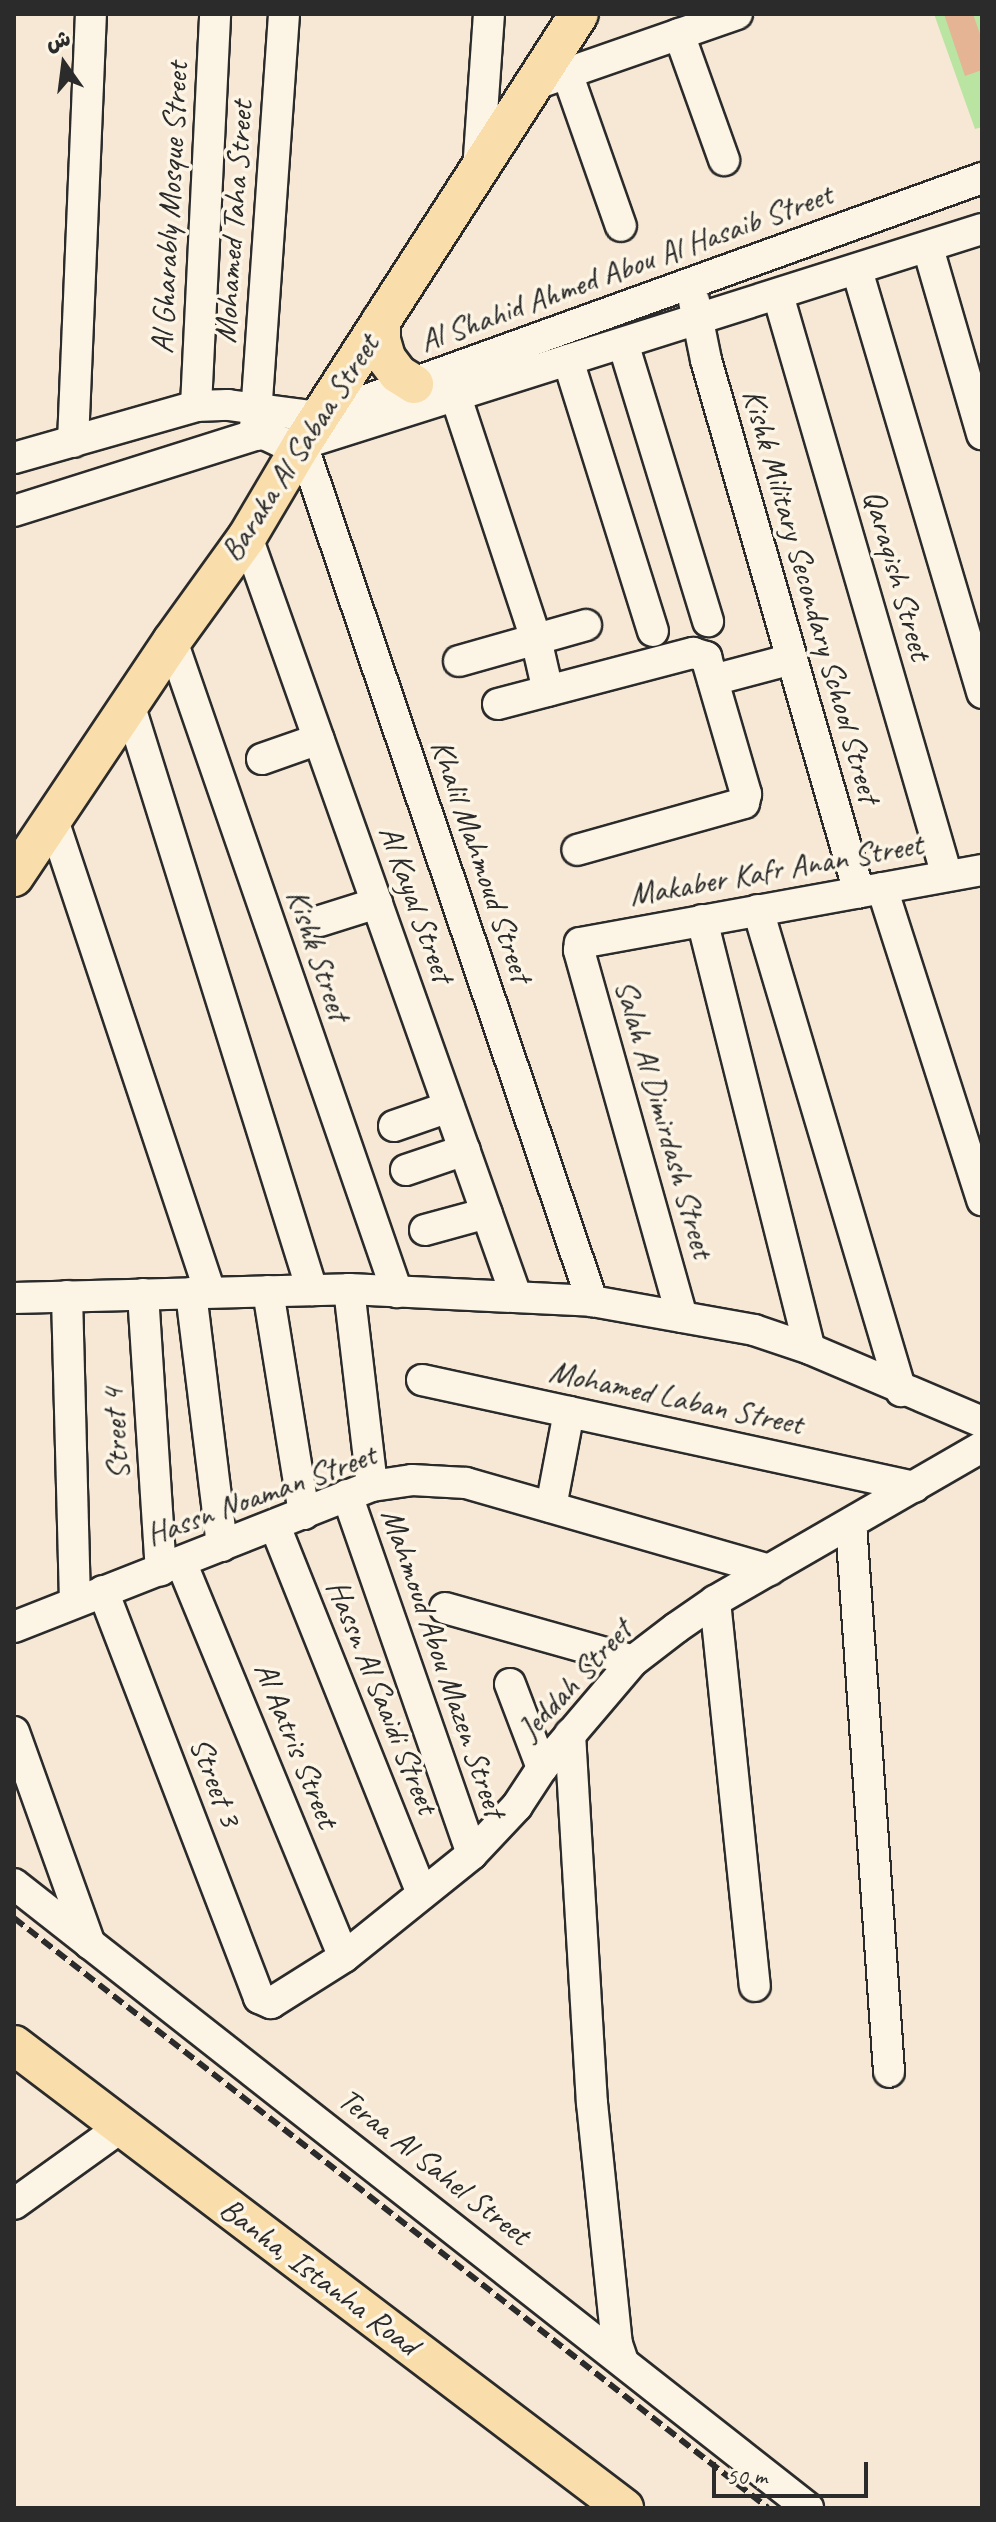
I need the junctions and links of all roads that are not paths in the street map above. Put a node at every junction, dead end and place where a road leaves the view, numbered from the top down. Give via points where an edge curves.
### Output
1 (91, 14) edge
2 (215, 14) edge
3 (284, 14) edge
4 (489, 14) edge
5 (579, 14) edge
6 (737, 14) edge
7 (679, 34) junction
8 (550, 79) junction
9 (724, 160) dead end
10 (478, 171) junction
11 (982, 178) edge
12 (621, 226) dead end
13 (982, 229) edge
14 (928, 248) junction
15 (857, 270) junction
16 (690, 283) junction
17 (778, 295) junction
18 (698, 319) junction
19 (381, 321) junction
20 (623, 343) junction
21 (568, 360) junction
22 (439, 383) junction
23 (196, 406) junction
24 (256, 423) junction
25 (118, 429) junction
26 (310, 430) junction
27 (982, 434) edge
28 (73, 442) junction
29 (14, 458) edge
30 (14, 467) edge
31 (132, 474) junction
32 (20, 509) edge
33 (247, 537) junction
34 (708, 621) dead end
35 (586, 625) dead end
36 (653, 631) dead end
37 (536, 639) junction
38 (172, 641) junction
39 (792, 659) junction
40 (459, 661) dead end
41 (713, 680) junction
42 (548, 691) junction
43 (982, 693) edge
44 (498, 704) dead end
45 (130, 707) junction
46 (319, 739) junction
47 (262, 759) dead end
48 (53, 820) junction
49 (577, 850) dead end
50 (17, 857) edge
51 (982, 870) edge
52 (947, 876) junction
53 (871, 890) junction
54 (377, 903) junction
55 (758, 910) junction
56 (702, 920) junction
57 (320, 921) dead end
58 (583, 942) joint
59 (449, 1107) junction
60 (394, 1126) dead end
61 (465, 1150) junction
62 (406, 1170) dead end
63 (982, 1200) edge
64 (487, 1213) junction
65 (425, 1230) dead end
66 (349, 1289) junction
67 (312, 1290) junction
68 (268, 1291) junction
69 (397, 1292) junction
70 (201, 1293) junction
71 (143, 1294) junction
72 (67, 1296) junction
73 (516, 1296) junction
74 (14, 1298) edge
75 (592, 1301) junction
76 (682, 1317) junction
77 (810, 1349) junction
78 (422, 1380) dead end
79 (901, 1391) junction
80 (569, 1412) junction
81 (982, 1422) edge
82 (982, 1447) edge
83 (915, 1487) junction
84 (359, 1490) junction
85 (551, 1507) junction
86 (304, 1514) junction
87 (851, 1524) junction
88 (275, 1526) junction
89 (222, 1546) junction
90 (171, 1566) junction
91 (770, 1570) junction
92 (103, 1591) junction
93 (715, 1601) junction
94 (75, 1602) junction
95 (445, 1608) dead end
96 (14, 1627) edge
97 (633, 1661) junction
98 (510, 1684) dead end
99 (14, 1732) edge
100 (570, 1734) junction
101 (542, 1768) junction
102 (472, 1854) junction
103 (14, 1884) edge
104 (422, 1894) junction
105 (90, 1944) junction
106 (344, 1957) junction
107 (755, 1986) dead end
108 (259, 1998) joint
109 (14, 2045) edge
110 (889, 2072) dead end
111 (121, 2127) junction
112 (14, 2204) edge
113 (623, 2361) junction
114 (624, 2508) edge
115 (808, 2508) edge

1 - 28 street
2 - 23 street, Al Gharably Mosque Street
3 - 24 street, Mohamed Taha Street
4 - 10 street
5 - 8 main road, Baraka Al Sabaa Street
6 - 7 street
7 - 8 street
7 - 9 street
8 - 10 main road, Baraka Al Sabaa Street
8 - 12 street
10 - 19 main road, Baraka Al Sabaa Street
11 - 16 street, Al Shahid Ahmed Abou Al Hasaib Street
13 - 14 street, Al Shahid Ahmed Abou Al Hasaib Street
14 - 15 street, Al Shahid Ahmed Abou Al Hasaib Street
14 - 27 street
15 - 17 street, Al Shahid Ahmed Abou Al Hasaib Street
15 - 43 street
16 - 18 street, Kishk Military Secondary School Street
16 - 22 street, Al Shahid Ahmed Abou Al Hasaib Street
17 - 18 street, Al Shahid Ahmed Abou Al Hasaib Street
17 - 52 street, Qaraqish Street
18 - 20 street, Al Shahid Ahmed Abou Al Hasaib Street
18 - 39 street, Kishk Military Secondary School Street
19 - 22 main road via 386,358 398,374
19 - 26 main road, Baraka Al Sabaa Street
20 - 21 street, Al Shahid Ahmed Abou Al Hasaib Street
20 - 34 street
21 - 22 street, Al Shahid Ahmed Abou Al Hasaib Street
21 - 36 street
22 - 26 street, Al Shahid Ahmed Abou Al Hasaib Street
22 - 26 street, Al Shahid Ahmed Abou Al Hasaib Street
22 - 37 street
23 - 24 street via 228,405
23 - 25 street
24 - 26 street via 264,434 283,443
24 - 31 street
25 - 28 street
25 - 31 street
26 - 33 main road, Baraka Al Sabaa Street
26 - 75 street, Khalil Mahmoud Street
28 - 29 street
30 - 32 street
31 - 32 street
33 - 38 main road, Baraka Al Sabaa Street
33 - 46 street, Al Kayal Street
35 - 37 street
37 - 40 street
37 - 42 street
38 - 45 main road, Baraka Al Sabaa Street
38 - 69 street, Kishk Street
39 - 41 street
39 - 53 street, Kishk Military Secondary School Street
41 - 42 street via 706,657 698,652
41 - 49 street via 746,794 744,803
42 - 44 street
45 - 48 main road, Baraka Al Sabaa Street
45 - 67 street
46 - 47 street
46 - 54 street, Al Kayal Street
48 - 50 main road, Baraka Al Sabaa Street
48 - 70 street
51 - 52 street, Makaber Kafr Anan Street
52 - 53 street, Makaber Kafr Anan Street
53 - 55 street, Makaber Kafr Anan Street
53 - 63 street, Kishk Military Secondary School Street
54 - 57 street
54 - 59 street, Al Kayal Street
55 - 56 street, Makaber Kafr Anan Street
55 - 79 street
56 - 58 street, Makaber Kafr Anan Street
56 - 77 street
58 - 76 street, Salah Al Dimirdash Street via 579,950
59 - 60 street
59 - 61 street, Al Kayal Street
61 - 62 street
61 - 64 street, Al Kayal Street
64 - 65 street
64 - 73 street, Al Kayal Street
66 - 67 street
66 - 69 street
66 - 84 street, Mahmoud Abou Mazen Street
67 - 68 street
68 - 70 street
68 - 86 street
69 - 73 street
70 - 71 street
70 - 89 street
71 - 72 street
71 - 90 street, Street 4
72 - 74 street
72 - 94 street
73 - 75 street
75 - 76 street
76 - 77 street via 754,1330
77 - 79 street
78 - 80 street, Mohamed Laban Street
79 - 81 street
80 - 83 street, Mohamed Laban Street
80 - 85 street
82 - 83 street, Jeddah Street
83 - 87 street, Jeddah Street
84 - 85 street, Hassn Noaman Street via 423,1480 466,1483
84 - 86 street, Hassn Noaman Street
84 - 102 street, Mahmoud Abou Mazen Street
85 - 91 street, Hassn Noaman Street
86 - 88 street, Hassn Noaman Street
87 - 91 street, Jeddah Street
87 - 110 street
88 - 89 street, Hassn Noaman Street
88 - 104 street, Hassn Al Saaidi Street
89 - 90 street, Hassn Noaman Street
90 - 92 street, Hassn Noaman Street
90 - 106 street, Al Aatris Street
91 - 93 street, Jeddah Street
92 - 94 street, Hassn Noaman Street
92 - 108 street, Street 3
93 - 97 street, Jeddah Street
93 - 107 street
94 - 96 street, Hassn Noaman Street
95 - 97 street
97 - 100 street, Jeddah Street
98 - 101 street
99 - 105 street
100 - 101 street, Jeddah Street
100 - 113 street via 592,2103
101 - 102 street, Jeddah Street via 517,1806
102 - 104 street, Jeddah Street
103 - 105 street, Teraa Al Sahel Street
104 - 106 street, Jeddah Street
105 - 113 street, Teraa Al Sahel Street
106 - 108 street, Jeddah Street via 271,2003
109 - 111 main road, Banha, Istanha Road
111 - 112 street
111 - 114 main road, Banha, Istanha Road
113 - 115 street, Teraa Al Sahel Street

